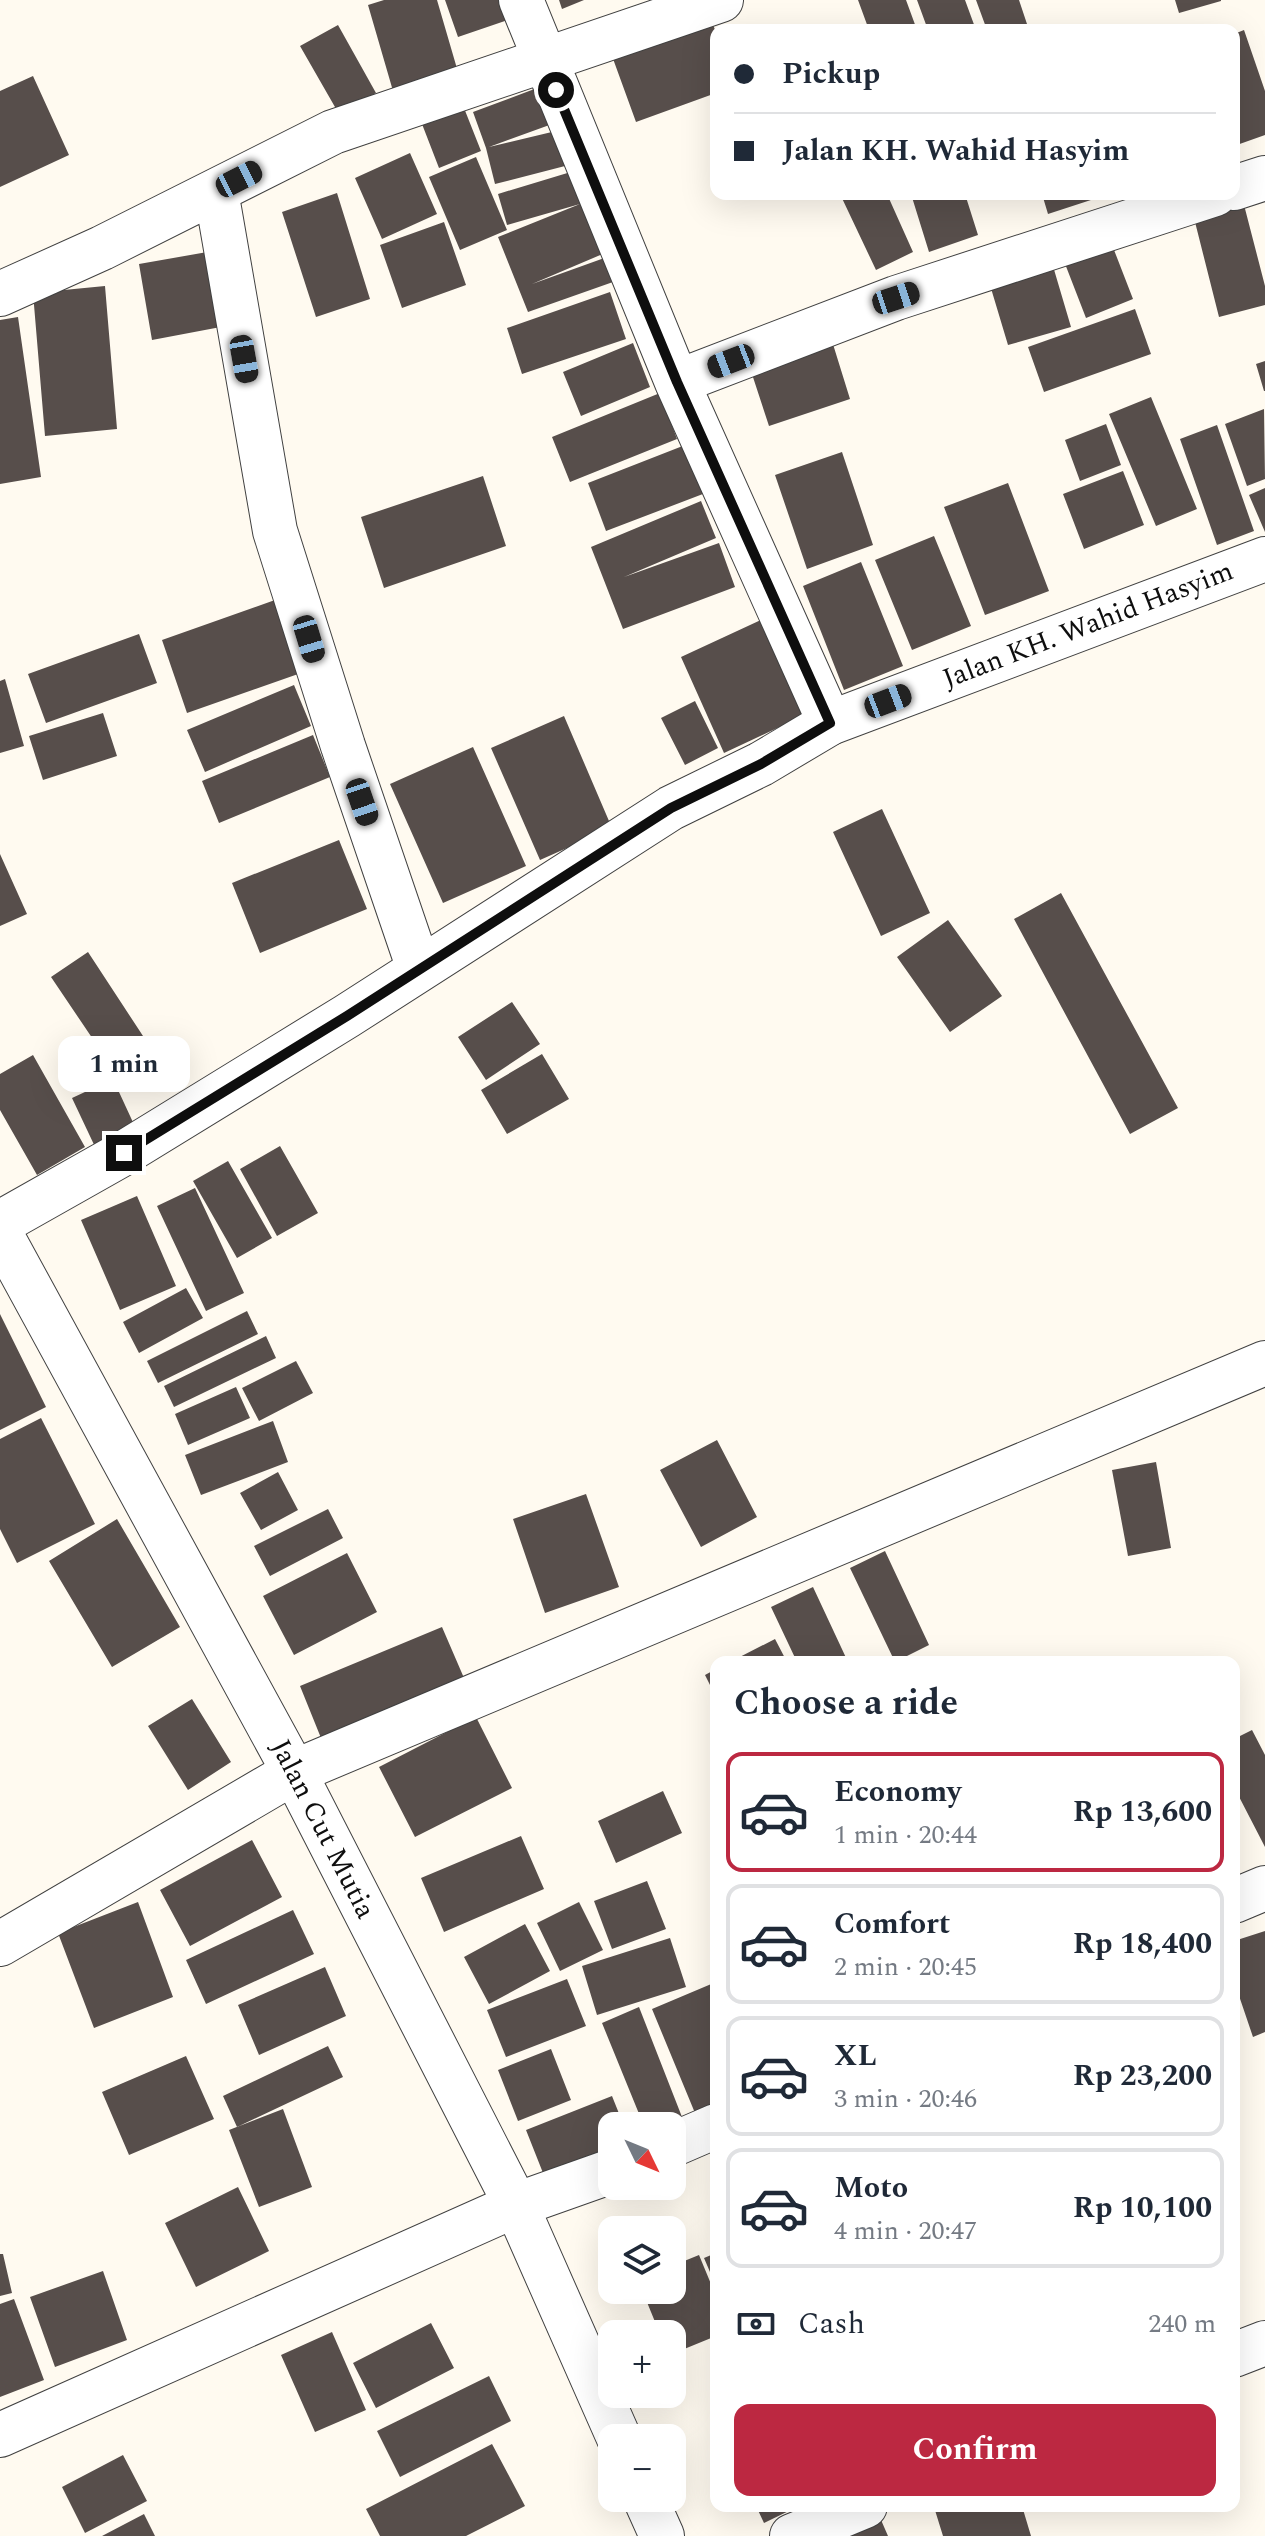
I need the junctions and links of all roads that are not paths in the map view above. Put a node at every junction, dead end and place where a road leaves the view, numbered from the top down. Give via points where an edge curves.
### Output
1 (521, 0) edge
2 (721, 0) edge
3 (544, 61) junction
4 (1265, 178) edge
5 (1240, 186) edge
6 (216, 191) junction
7 (1197, 200) edge
8 (0, 294) edge
9 (677, 382) junction
10 (1265, 559) edge
11 (830, 723) junction
12 (419, 969) junction
13 (0, 1223) edge
14 (0, 1233) edge
15 (1265, 1363) edge
16 (294, 1772) junction
17 (1265, 1888) edge
18 (1240, 1898) edge
19 (0, 1944) edge
20 (710, 2129) edge
21 (686, 2139) edge
22 (598, 2176) edge
23 (516, 2205) junction
24 (1265, 2343) edge
25 (1240, 2353) edge
26 (613, 2424) edge
27 (0, 2435) edge
28 (651, 2512) edge
29 (850, 2512) edge
30 (662, 2536) edge
31 (792, 2536) edge

1 - 3 street
2 - 3 street
3 - 6 street via 333,132
3 - 9 street
4 - 5 street
6 - 8 street
6 - 12 street via 275,531
7 - 9 street via 896,298
9 - 11 street
10 - 11 street, Jalan KH. Wahid Hasyim
11 - 12 street, Jalan KH. Wahid Hasyim via 671,808
12 - 13 street, Jalan KH. Wahid Hasyim via 124,1153
14 - 16 street, Jalan Cut Mutia
15 - 16 street
16 - 19 street
16 - 23 street, Jalan Cut Mutia
17 - 18 street
20 - 21 street
22 - 23 street
23 - 26 street, Jalan Cut Mutia
23 - 27 street
24 - 25 street
28 - 30 street
29 - 31 street

